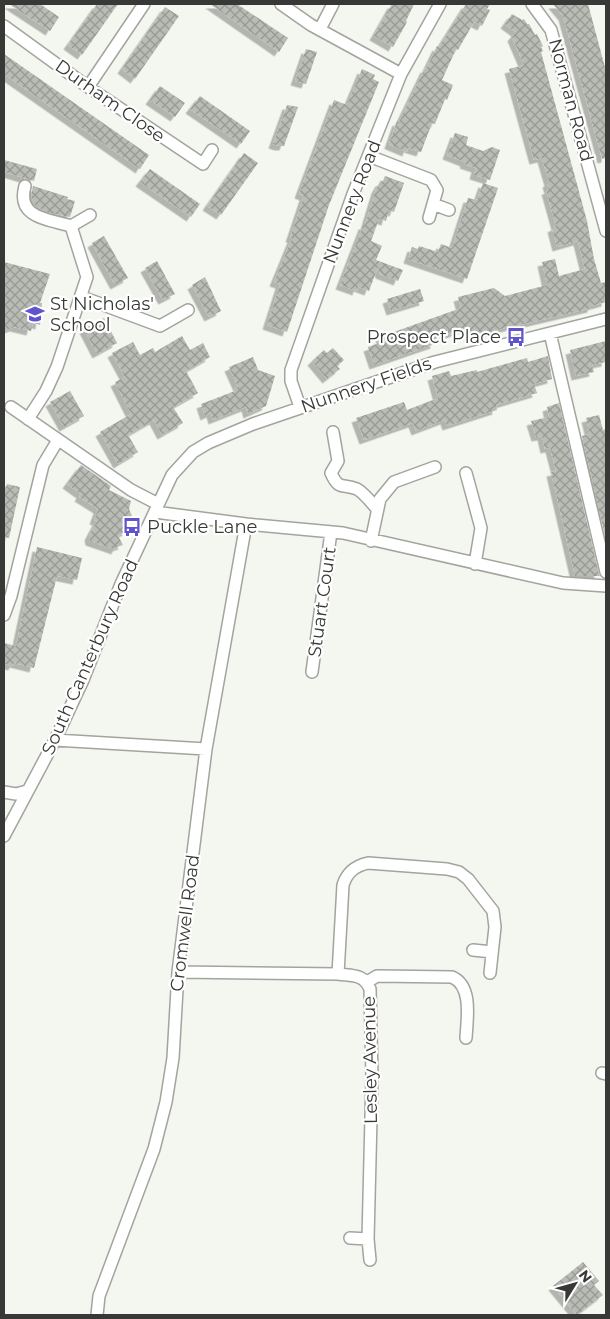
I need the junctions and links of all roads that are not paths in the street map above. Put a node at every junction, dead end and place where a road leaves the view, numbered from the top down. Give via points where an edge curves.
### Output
1 (144, 4) edge
2 (281, 4) edge
3 (333, 4) edge
4 (440, 4) edge
5 (532, 4) edge
6 (4, 26) edge
7 (320, 29) junction
8 (401, 74) junction
9 (88, 87) junction
10 (212, 150) dead end
11 (369, 156) junction
12 (26, 186) dead end
13 (433, 204) junction
14 (449, 210) dead end
15 (90, 215) dead end
16 (429, 218) dead end
17 (71, 226) junction
18 (606, 231) edge
19 (82, 297) junction
20 (188, 310) dead end
21 (606, 319) edge
22 (550, 333) junction
23 (11, 407) dead end
24 (300, 407) junction
25 (28, 419) junction
26 (333, 432) dead end
27 (58, 440) junction
28 (435, 467) dead end
29 (466, 473) dead end
30 (157, 508) junction
31 (377, 509) junction
32 (246, 524) junction
33 (331, 532) junction
34 (371, 541) junction
35 (475, 564) junction
36 (606, 572) edge
37 (606, 586) edge
38 (4, 615) edge
39 (312, 672) dead end
40 (55, 740) junction
41 (206, 749) junction
42 (4, 792) edge
43 (27, 792) junction
44 (4, 836) edge
45 (473, 950) dead end
46 (492, 952) junction
47 (178, 972) junction
48 (490, 973) dead end
49 (338, 974) junction
50 (367, 982) junction
51 (466, 1038) dead end
52 (350, 1238) dead end
53 (368, 1239) junction
54 (370, 1260) dead end
55 (97, 1315) edge

1 - 9 street
2 - 7 street
3 - 7 street
4 - 8 street, Nunnery Road
5 - 18 street, Norman Road via 551,30
6 - 9 street, Durham Close
7 - 8 street
8 - 11 street, Nunnery Road
9 - 10 street, Durham Close via 203,164
11 - 13 street via 432,180 437,190
11 - 24 street, Nunnery Road via 291,370
12 - 17 street via 23,194 25,207 32,214
13 - 14 street
13 - 16 street
15 - 17 street
17 - 19 street via 87,277
19 - 20 street via 160,326
19 - 25 street via 58,367
21 - 22 street, Nunnery Fields
22 - 24 street, Nunnery Fields via 435,362
22 - 36 street
23 - 25 street
24 - 30 street, Nunnery Fields via 193,452 172,475
25 - 27 street
26 - 31 street via 338,460 331,473 335,483 357,489
27 - 30 street
27 - 38 street via 43,465
28 - 31 street via 394,482 380,499
29 - 35 street via 482,528
30 - 32 street
30 - 40 street, South Canterbury Road
31 - 34 street
32 - 33 street
32 - 41 street, Cromwell Road
33 - 34 street
33 - 39 street, Stuart Court
34 - 35 street
35 - 37 street via 563,583
40 - 41 street
40 - 43 street, South Canterbury Road
41 - 47 street, Cromwell Road
42 - 43 street
43 - 44 street, South Canterbury Road
45 - 46 street
46 - 48 street
46 - 49 street via 496,920 493,911 468,879 447,869 368,862 351,870 345,877
47 - 49 street, Lesley Avenue
47 - 55 street, Cromwell Road via 173,1058 166,1102 154,1149 99,1296
49 - 50 street, Lesley Avenue via 361,977
50 - 51 street via 377,976 452,977 459,980 464,986 468,1008
50 - 53 street, Lesley Avenue via 370,990 372,1077
52 - 53 street
53 - 54 street, Lesley Avenue

